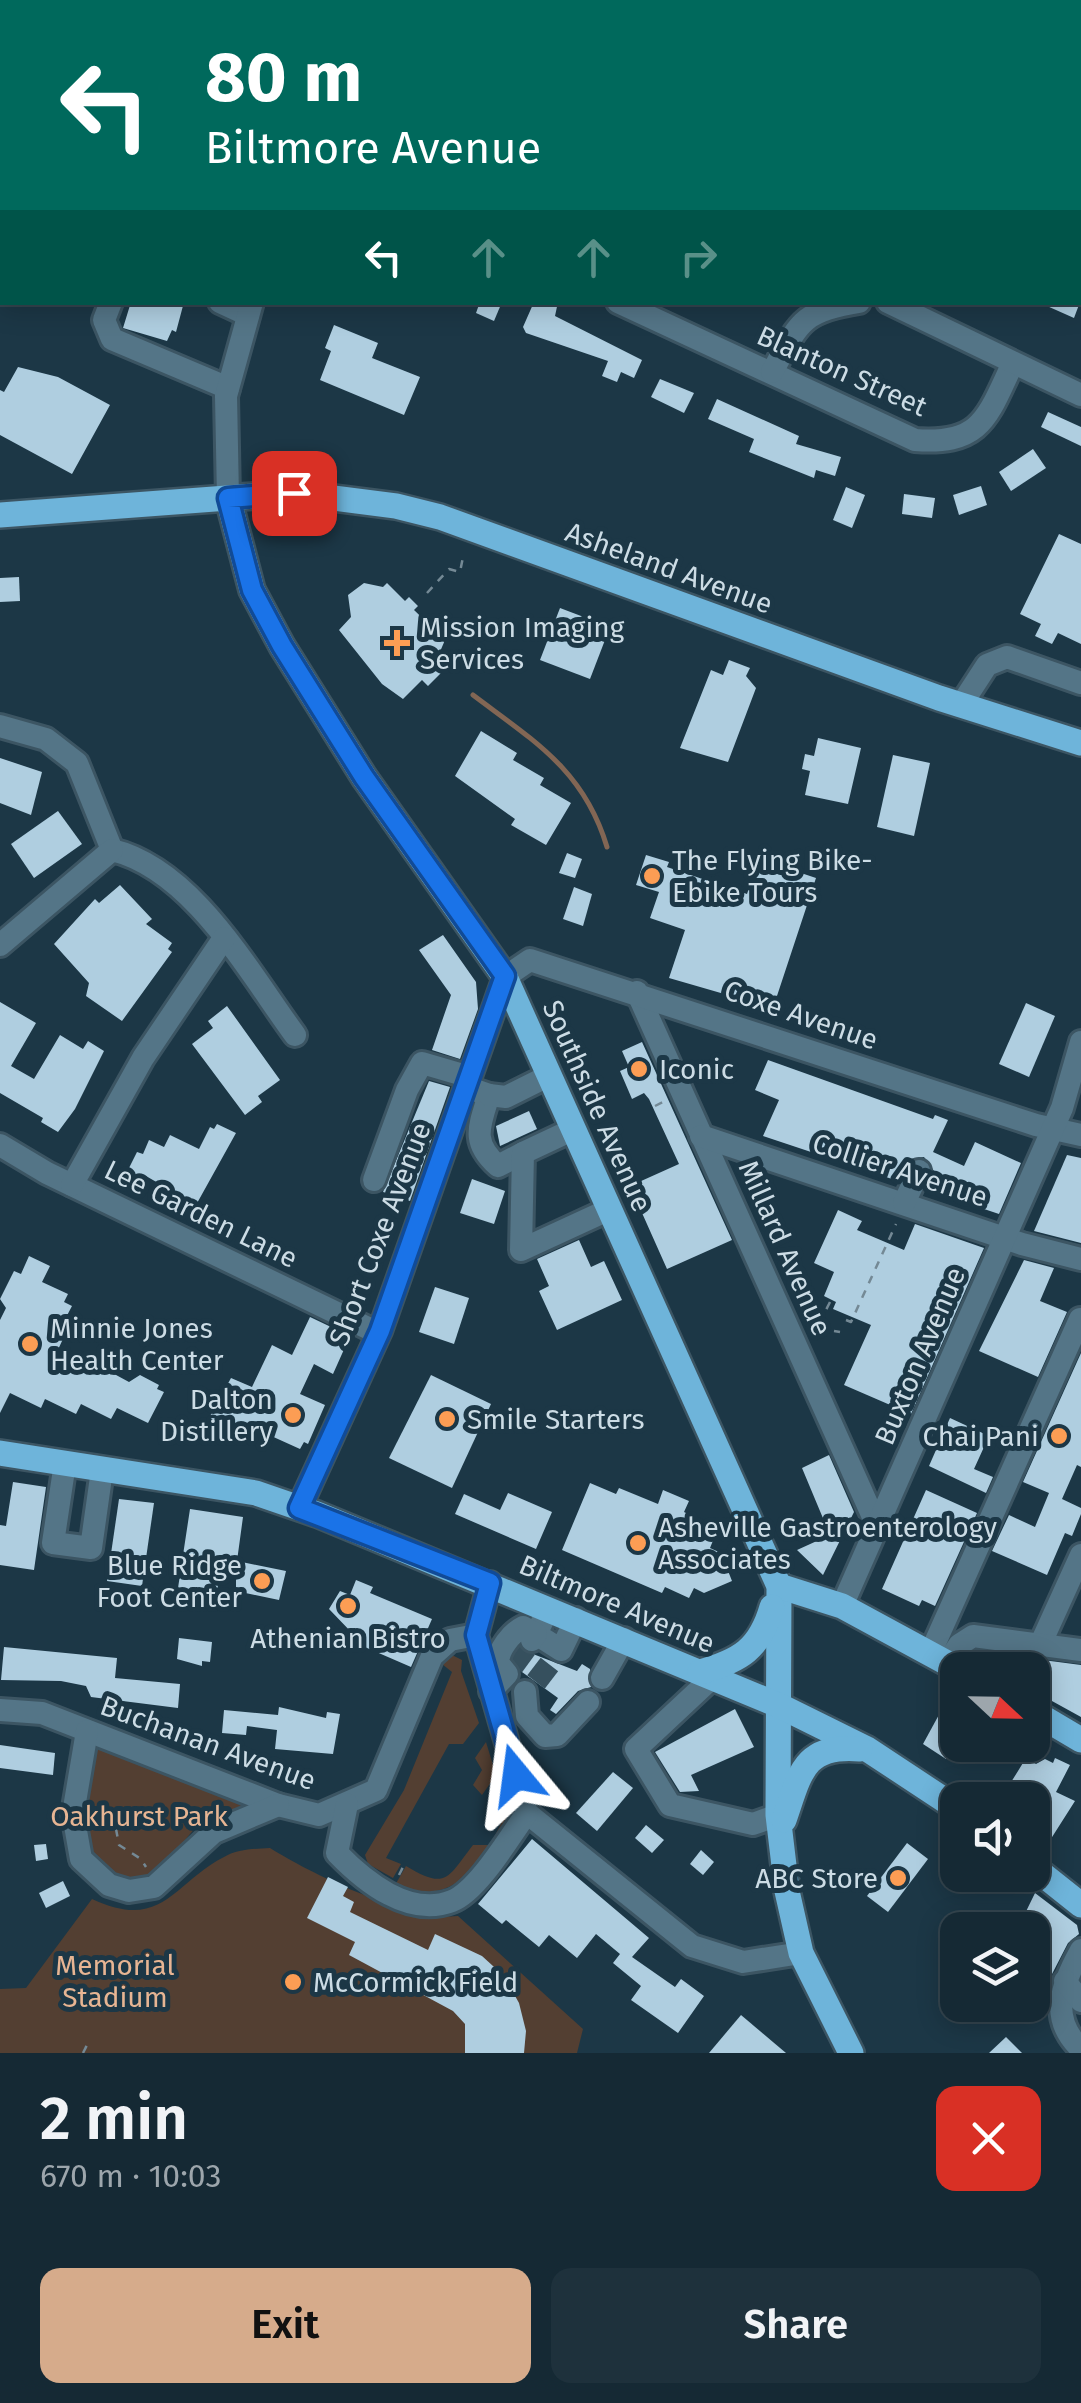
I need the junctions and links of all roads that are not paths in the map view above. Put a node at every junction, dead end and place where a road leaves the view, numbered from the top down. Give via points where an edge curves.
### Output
1 (110, 305) edge
2 (625, 305) edge
3 (840, 305) edge
4 (894, 305) edge
5 (250, 309) edge
6 (1012, 365) junction
7 (772, 372) junction
8 (228, 388) junction
9 (1081, 395) edge
10 (228, 498) junction
11 (6, 515) edge
12 (1081, 682) edge
13 (961, 705) junction
14 (0, 726) edge
15 (1081, 743) edge
16 (112, 850) junction
17 (224, 938) junction
18 (0, 945) edge
19 (505, 976) junction
20 (637, 992) junction
21 (294, 1035) dead end
22 (1081, 1042) edge
23 (550, 1075) junction
24 (468, 1082) junction
25 (489, 1096) junction
26 (1051, 1128) junction
27 (574, 1129) junction
28 (1081, 1135) edge
29 (701, 1136) junction
30 (0, 1145) edge
31 (523, 1153) junction
32 (919, 1170) dead end
33 (374, 1180) dead end
34 (72, 1185) junction
35 (610, 1210) junction
36 (900, 1214) junction
37 (1005, 1236) junction
38 (1081, 1259) edge
39 (1080, 1319) edge
40 (378, 1333) junction
41 (0, 1453) edge
42 (65, 1463) junction
43 (102, 1470) junction
44 (299, 1508) junction
45 (878, 1528) junction
46 (1081, 1555) edge
47 (490, 1583) junction
48 (779, 1586) junction
49 (842, 1606) junction
50 (548, 1608) junction
51 (576, 1620) junction
52 (476, 1635) junction
53 (534, 1637) junction
54 (624, 1640) junction
55 (1041, 1644) junction
56 (1081, 1650) edge
57 (950, 1652) edge
58 (954, 1652) edge
59 (940, 1659) edge
60 (707, 1675) junction
61 (504, 1677) junction
62 (602, 1678) dead end
63 (588, 1702) dead end
64 (778, 1704) junction
65 (0, 1710) edge
66 (1050, 1722) edge
67 (87, 1731) junction
68 (1081, 1740) edge
69 (867, 1750) junction
70 (940, 1798) edge
71 (278, 1804) junction
72 (346, 1804) junction
73 (527, 1813) junction
74 (778, 1825) junction
75 (1050, 1880) edge
76 (1081, 1905) edge
77 (1081, 1950) edge
78 (802, 1953) junction
79 (1065, 1981) junction
80 (1081, 2001) edge
81 (1077, 2046) edge
82 (851, 2053) edge

1 - 8 street via 104,320 112,339
2 - 7 street, Blanton Street
3 - 7 street via 820,308 793,333
4 - 6 street
5 - 8 street
6 - 7 street, Blanton Street via 988,416 964,437 938,442 915,440
6 - 9 street
8 - 10 street
10 - 11 main road
10 - 13 main road, Asheland Avenue via 321,495 440,517
10 - 19 main road, Southside Avenue via 252,590 282,646 364,777
12 - 13 street via 1008,657 986,665
13 - 15 main road, Asheland Avenue
14 - 16 street via 46,739 76,763
16 - 17 street via 141,857 168,876
16 - 18 street
17 - 21 street
17 - 34 street via 143,1058
19 - 20 street, Coxe Avenue via 530,960
19 - 23 main road, Southside Avenue
19 - 24 street, Short Coxe Avenue
20 - 26 street, Coxe Avenue
20 - 29 street, Millard Avenue
22 - 26 street, Buxton Avenue
23 - 25 street via 506,1098
23 - 27 main road, Southside Avenue
24 - 25 street
24 - 33 street via 422,1063
24 - 40 street, Short Coxe Avenue
25 - 31 street via 476,1134 481,1151 498,1166
26 - 28 street, Coxe Avenue
26 - 37 street, Buxton Avenue
27 - 31 street
27 - 35 main road, Southside Avenue
29 - 36 street, Collier Avenue
29 - 45 street, Millard Avenue
30 - 34 street, Lee Garden Lane
31 - 35 street via 521,1250
32 - 36 street
34 - 40 street, Lee Garden Lane
35 - 48 main road, Southside Avenue
36 - 37 street, Collier Avenue
37 - 38 street, Collier Avenue
37 - 45 street, Buxton Avenue
39 - 57 street
40 - 44 street, Short Coxe Avenue
41 - 42 main road, Biltmore Avenue
42 - 43 main road, Biltmore Avenue
42 - 43 street via 54,1543 91,1548
43 - 44 main road, Biltmore Avenue via 256,1494
44 - 47 main road, Biltmore Avenue
45 - 49 street, Buxton Avenue
46 - 55 street
47 - 50 main road, Biltmore Avenue
47 - 52 street
48 - 49 main road
48 - 60 main road via 751,1650
48 - 64 main road, Southside Avenue
49 - 59 main road
50 - 51 main road, Biltmore Avenue
50 - 53 street
51 - 53 street via 558,1653
51 - 54 main road, Biltmore Avenue
52 - 61 street
52 - 72 street, Buchanan Avenue via 440,1646 376,1790
53 - 61 street via 522,1627 514,1631 498,1656
54 - 60 main road, Biltmore Avenue
54 - 62 street
55 - 56 street
55 - 58 street via 973,1636
60 - 64 main road, Biltmore Avenue
60 - 74 street via 636,1749 670,1805
61 - 63 street via 530,1687 527,1716 545,1736 557,1734
61 - 73 street
64 - 69 main road, Biltmore Avenue
64 - 74 main road, Southside Avenue
65 - 67 street, Buchanan Avenue via 42,1713
66 - 68 main road
67 - 71 street, Buchanan Avenue
67 - 71 street via 73,1814 82,1858 108,1885 129,1891 154,1887 214,1832
69 - 70 main road, Biltmore Avenue
69 - 74 main road via 833,1747 807,1762
71 - 72 street, Buchanan Avenue via 319,1815
72 - 73 street via 337,1853 368,1884 422,1906 454,1901
73 - 78 street via 692,1946 744,1962
74 - 78 main road, Southside Avenue
75 - 76 main road
77 - 79 street
78 - 82 main road, Southside Avenue
79 - 80 street
79 - 81 street via 1058,2012

